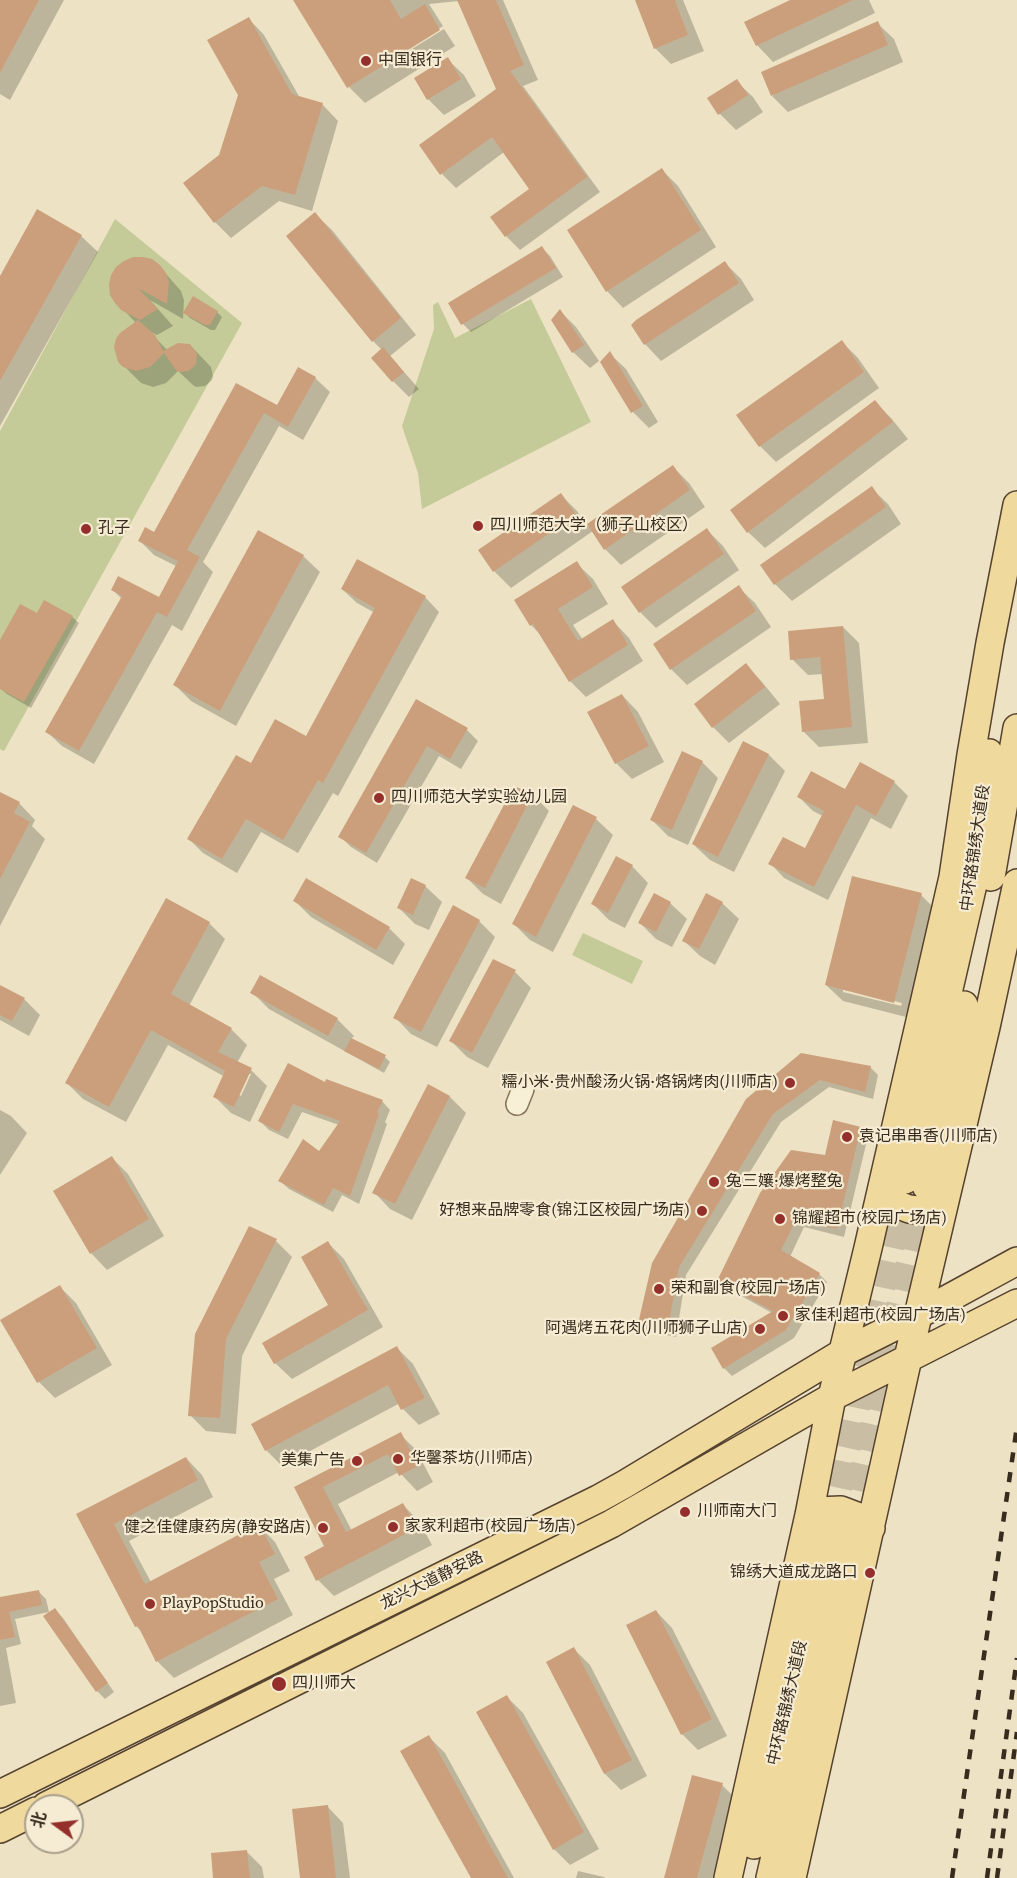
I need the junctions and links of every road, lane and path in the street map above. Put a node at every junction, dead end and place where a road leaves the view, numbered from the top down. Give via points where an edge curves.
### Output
1 (1017, 505) edge
2 (1017, 511) edge
3 (1017, 728) edge
4 (1017, 883) edge
5 (914, 1189) junction
6 (1017, 1261) edge
7 (1017, 1303) edge
8 (918, 1315) junction
9 (842, 1353) junction
10 (908, 1358) junction
11 (831, 1397) junction
12 (840, 1525) junction
13 (0, 1794) edge
14 (70, 1794) edge
15 (24, 1817) edge
16 (0, 1829) edge
17 (728, 1878) edge
18 (746, 1878) edge
19 (770, 1878) edge
20 (792, 1878) edge

1 - 5 main road via 971,755
2 - 5 main road, 中环路锦绣大道段 via 974,880
3 - 5 main road, 中环路锦绣大道段 via 997,846
4 - 5 main road via 986,1027
5 - 8 main road
5 - 9 main road
6 - 8 main road, 龙兴大道静安路
7 - 10 main road, 龙兴大道静安路
8 - 9 main road, 龙兴大道静安路
8 - 10 main road
9 - 11 main road
9 - 13 main road, 龙兴大道静安路 via 598,1499
10 - 11 main road, 龙兴大道静安路
10 - 12 main road
11 - 12 main road
11 - 14 main road, 龙兴大道静安路 via 639,1509
12 - 17 main road
12 - 18 main road, 中环路锦绣大道段
12 - 19 main road, 中环路锦绣大道段
12 - 20 main road
15 - 16 main road

